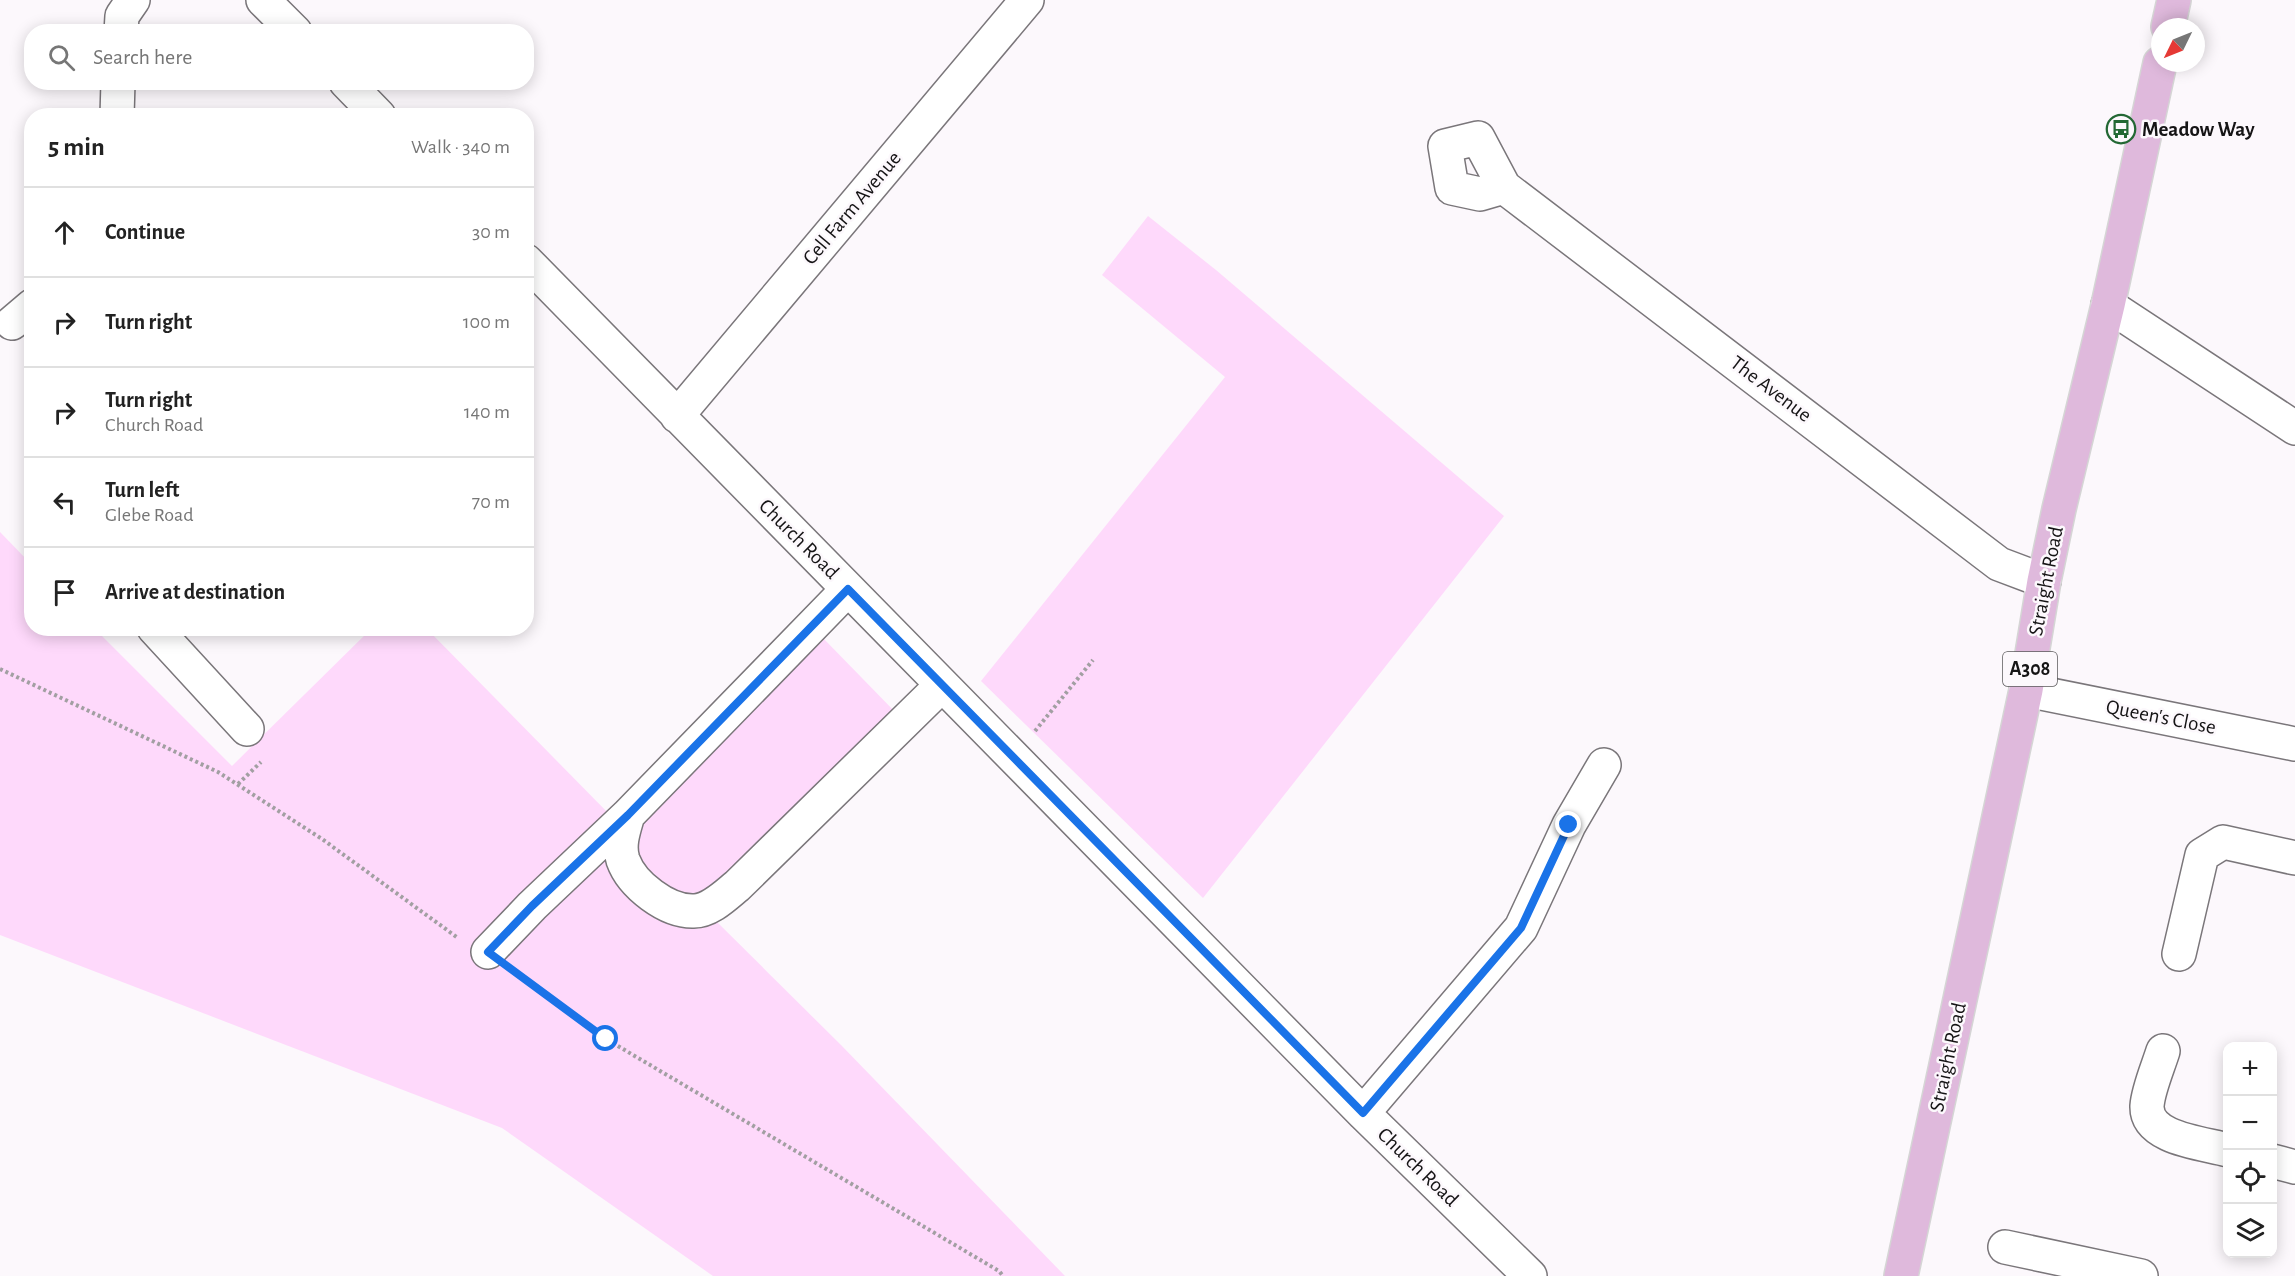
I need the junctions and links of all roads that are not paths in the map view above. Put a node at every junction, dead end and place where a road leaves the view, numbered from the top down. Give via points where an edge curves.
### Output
1 (133, 0) edge
2 (263, 0) edge
3 (1027, 0) edge
4 (2174, 0) edge
5 (2170, 18) edge
6 (122, 24) edge
7 (287, 24) edge
8 (2158, 72) edge
9 (118, 90) edge
10 (354, 90) edge
11 (117, 108) edge
12 (371, 108) edge
13 (1504, 187) dead end
14 (534, 278) edge
15 (2108, 305) junction
16 (677, 416) junction
17 (2295, 428) edge
18 (2044, 581) junction
19 (848, 589) junction
20 (161, 636) edge
21 (942, 685) junction
22 (2026, 690) junction
23 (247, 729) dead end
24 (2295, 744) edge
25 (1604, 765) dead end
26 (628, 815) junction
27 (2295, 858) edge
28 (488, 952) road end
29 (2179, 954) dead end
30 (2163, 1051) dead end
31 (1363, 1113) junction
32 (2223, 1149) edge
33 (2277, 1162) edge
34 (2295, 1167) edge
35 (2005, 1247) dead end
36 (1530, 1276) edge
37 (1901, 1276) edge
38 (2141, 1276) edge

1 - 6 street via 122,16
2 - 7 street
3 - 16 street, Cell Farm Avenue
4 - 5 main road
8 - 15 main road, Straight Road / A308
9 - 11 street
10 - 12 street
13 - 18 street, The Avenue via 1999,564
14 - 16 street, Church Road
15 - 17 street
15 - 18 main road, Straight Road / A308
16 - 19 street, Church Road
18 - 22 main road, Straight Road / A308
19 - 21 street, Church Road
19 - 26 street
20 - 23 street
21 - 26 street via 737,886 719,901 696,912 673,909 651,895 631,874 622,859 621,838
21 - 31 street, Church Road
22 - 24 street, Queen's Close
22 - 37 main road, Straight Road / A308
25 - 31 street via 1569,825 1521,928
26 - 28 street
27 - 29 street via 2223,842 2202,855
30 - 32 street via 2147,1107 2151,1122 2162,1133
31 - 36 street, Church Road
33 - 34 street
35 - 38 street

